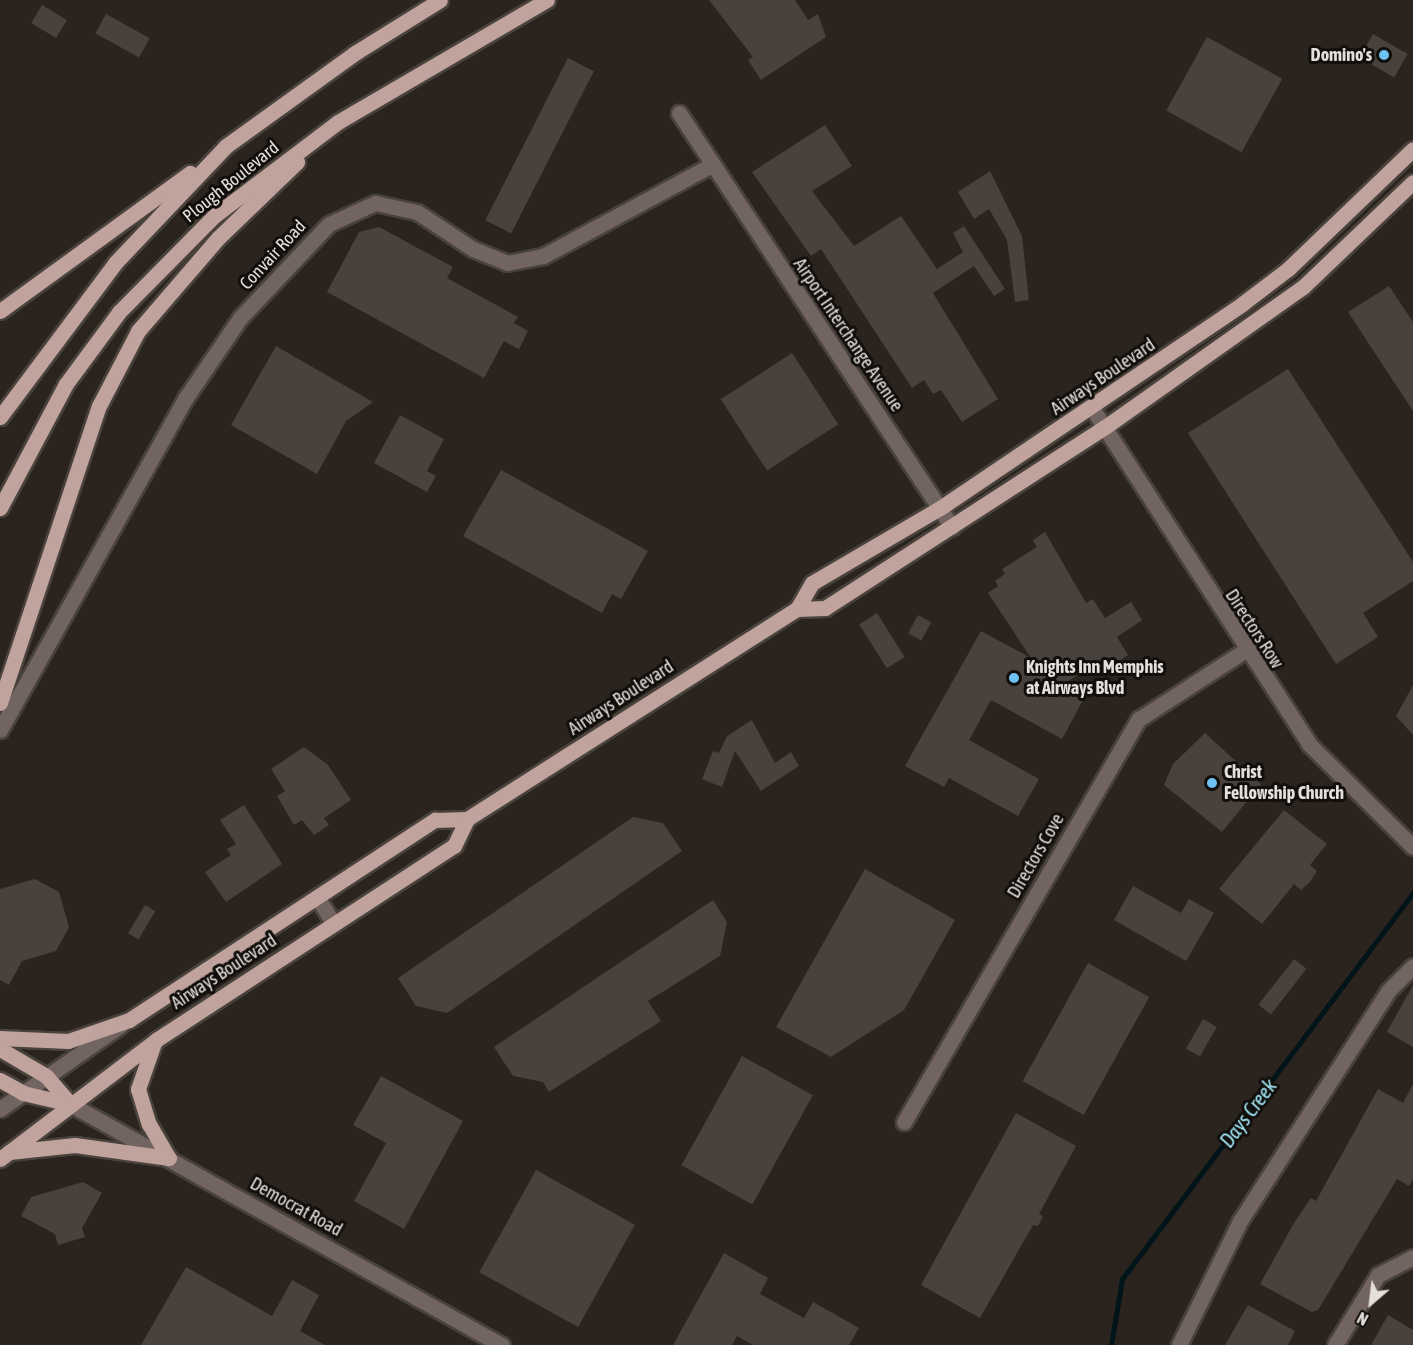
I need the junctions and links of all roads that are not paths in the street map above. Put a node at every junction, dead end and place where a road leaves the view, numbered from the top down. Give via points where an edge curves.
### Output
1 (440, 0) edge
2 (542, 3) edge
3 (679, 113) dead end
4 (338, 122) junction
5 (226, 146) junction
6 (1413, 149) edge
7 (711, 165) junction
8 (1413, 182) edge
9 (0, 310) edge
10 (1092, 408) junction
11 (0, 417) edge
12 (1105, 427) junction
13 (0, 508) edge
14 (940, 508) junction
15 (952, 527) junction
16 (796, 609) junction
17 (1244, 651) junction
18 (0, 703) edge
19 (0, 730) edge
20 (467, 819) junction
21 (1413, 847) edge
22 (317, 897) junction
23 (334, 924) junction
24 (1413, 966) edge
25 (129, 1020) junction
26 (0, 1038) edge
27 (156, 1040) junction
28 (0, 1049) edge
29 (46, 1076) junction
30 (0, 1080) edge
31 (23, 1092) junction
32 (70, 1104) junction
33 (0, 1109) edge
34 (904, 1122) dead end
35 (4, 1155) edge
36 (169, 1158) junction
37 (1413, 1257) edge
38 (481, 1340) edge
39 (502, 1345) edge
40 (1179, 1345) edge
41 (1335, 1345) edge

1 - 5 main road, Plough Boulevard via 355,53
2 - 4 main road, Plough Boulevard
3 - 7 street
4 - 13 main road, Plough Boulevard via 214,216 119,312 66,384
4 - 18 main road via 218,238 138,331 99,405
5 - 9 main road
5 - 11 main road, Plough Boulevard via 115,263
6 - 10 main road, Airways Boulevard via 1288,269
7 - 14 street, Airport Interchange Avenue
7 - 19 street, Convair Road via 543,256 507,263 473,249 417,212 375,202 329,224 240,318 187,396
8 - 12 main road, Airways Boulevard via 1303,287
10 - 12 street, Directors Row
10 - 14 main road, Airways Boulevard
12 - 15 main road, Airways Boulevard
12 - 17 street, Directors Row
14 - 15 street, Airport Interchange Avenue
14 - 16 main road, Airways Boulevard via 812,583
15 - 16 main road, Airways Boulevard via 825,608
16 - 20 main road, Airways Boulevard
17 - 21 street, Directors Row via 1309,744
17 - 34 street, Directors Cove via 1139,719
20 - 22 main road, Airways Boulevard via 435,820
20 - 23 main road, Airways Boulevard via 454,846
22 - 23 street
22 - 25 main road, Airways Boulevard
23 - 27 main road, Airways Boulevard
24 - 40 street via 1388,991 1240,1221
25 - 26 main road via 68,1041
25 - 29 street, Airways Boulevard
27 - 32 main road, Airways Boulevard
27 - 36 main road via 138,1089 149,1124
28 - 29 main road, Democrat Road
29 - 31 street, Airways Boulevard
29 - 32 main road, Democrat Road
30 - 31 main road, Democrat Road
31 - 32 main road, Democrat Road
31 - 33 street, Airways Boulevard
32 - 35 main road, Airways Boulevard
32 - 36 street, Democrat Road
35 - 36 main road via 75,1145
36 - 38 street, Democrat Road
37 - 41 street via 1378,1275
38 - 39 street, Democrat Road

